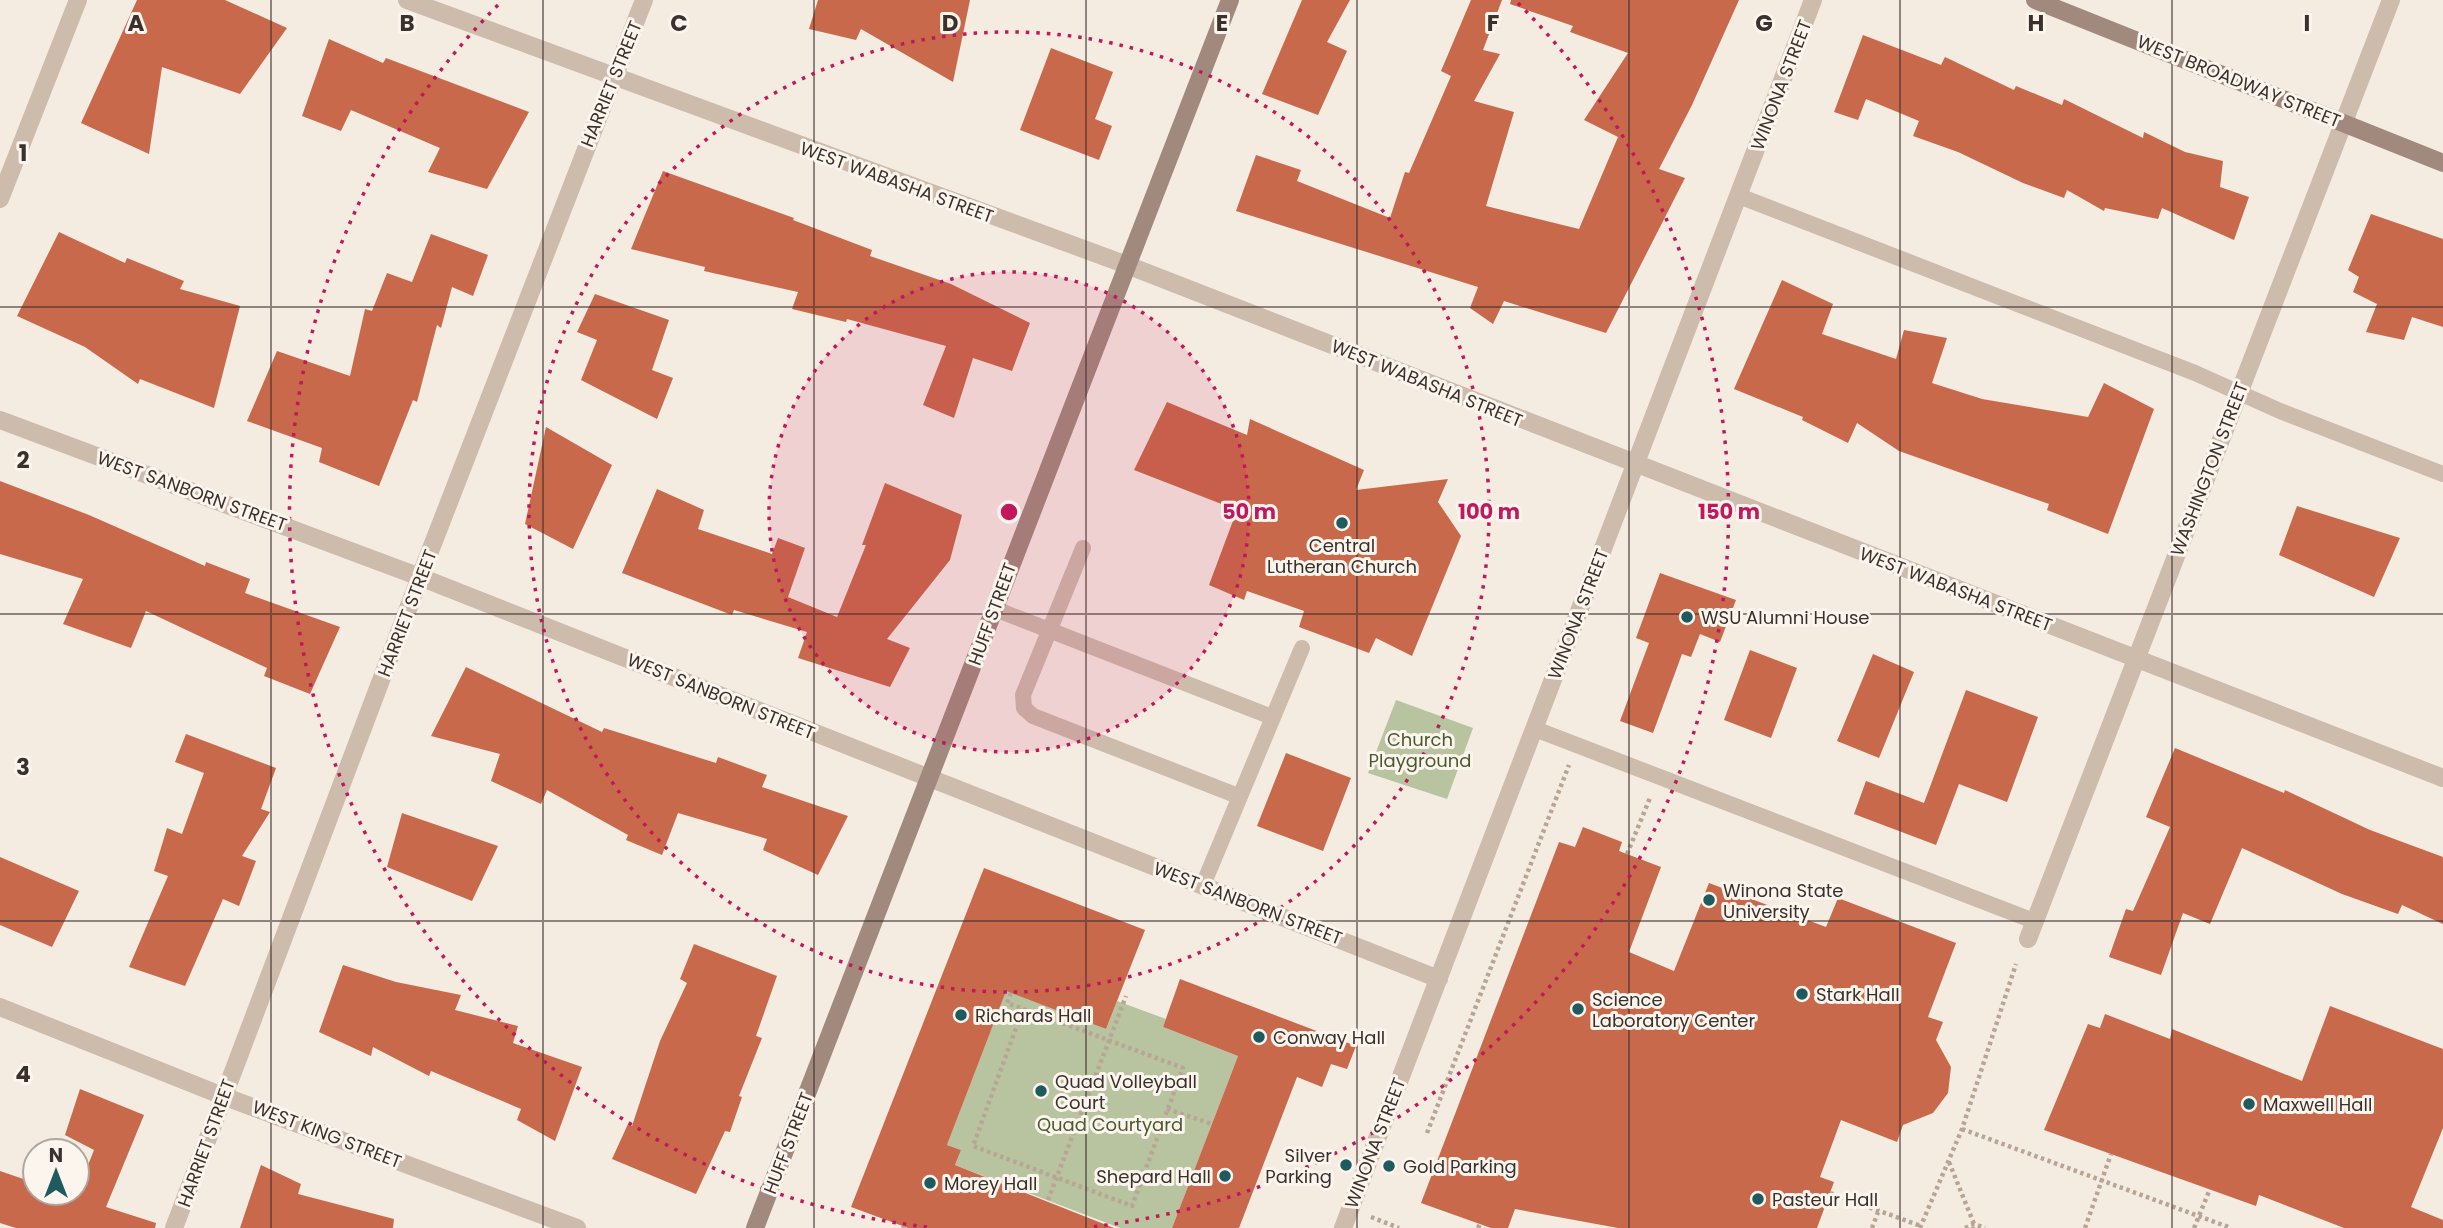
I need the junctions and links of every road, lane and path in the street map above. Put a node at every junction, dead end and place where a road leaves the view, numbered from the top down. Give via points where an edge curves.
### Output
1 (78, 0) edge
2 (407, 0) edge
3 (644, 0) edge
4 (1230, 0) edge
5 (1813, 0) edge
6 (2035, 0) edge
7 (2391, 0) edge
8 (613, 78) junction
9 (2344, 123) junction
10 (2443, 163) edge
11 (1739, 196) junction
12 (0, 199) edge
13 (1127, 265) junction
14 (2239, 393) junction
15 (0, 420) edge
16 (1635, 464) junction
17 (2443, 474) edge
18 (1083, 548) dead end
19 (420, 577) junction
20 (995, 609) junction
21 (1048, 630) junction
22 (1302, 648) dead end
23 (2136, 658) junction
24 (1272, 717) junction
25 (1535, 729) junction
26 (1577, 746) junction
27 (1570, 764) junction
28 (1582, 768) dead end
29 (2443, 778) edge
30 (930, 779) junction
31 (1640, 790) dead end
32 (1238, 796) junction
33 (1627, 854) dead end
34 (1203, 885) junction
35 (2034, 921) junction
36 (2028, 939) dead end
37 (2017, 964) dead end
38 (1439, 979) junction
39 (1011, 993) dead end
40 (1126, 996) dead end
41 (0, 1007) edge
42 (1023, 1009) junction
43 (1108, 1040) junction
44 (223, 1096) junction
45 (1167, 1110) junction
46 (1212, 1124) dead end
47 (1962, 1129) junction
48 (1427, 1133) dead end
49 (2111, 1154) dead end
50 (1949, 1162) junction
51 (1056, 1176) junction
52 (2102, 1180) junction
53 (2210, 1189) dead end
54 (1830, 1193) dead end
55 (1048, 1200) dead end
56 (1878, 1212) junction
57 (2199, 1215) junction
58 (1973, 1226) edge
59 (1920, 1227) edge
60 (174, 1228) edge
61 (577, 1228) edge
62 (755, 1228) edge
63 (1343, 1228) edge
64 (1872, 1228) edge
65 (1965, 1228) edge
66 (1986, 1228) edge
67 (2085, 1228) edge
68 (2194, 1228) edge
69 (2231, 1228) edge

1 - 12 street
2 - 8 street, WEST WABASHA STREET
3 - 8 street, HARRIET STREET
4 - 13 main road, HUFF STREET
5 - 11 street, WINONA STREET
6 - 9 main road, WEST BROADWAY STREET
7 - 9 street, WASHINGTON STREET
8 - 13 street, WEST WABASHA STREET
8 - 19 street, HARRIET STREET
9 - 10 main road, WEST BROADWAY STREET
9 - 14 street, WASHINGTON STREET
11 - 14 lane
11 - 16 street, WINONA STREET
13 - 16 street, WEST WABASHA STREET
13 - 20 main road, HUFF STREET
14 - 17 lane
14 - 23 street, WASHINGTON STREET
15 - 19 street, WEST SANBORN STREET
16 - 23 street, WEST WABASHA STREET
16 - 25 street, WINONA STREET
18 - 21 lane
19 - 30 street, WEST SANBORN STREET
19 - 44 street, HARRIET STREET
20 - 21 lane
20 - 30 main road, HUFF STREET
21 - 24 lane
21 - 32 lane via 1023,695 1024,708 1033,716
22 - 24 lane
23 - 29 street, WEST WABASHA STREET
23 - 35 street, WASHINGTON STREET
24 - 32 lane
25 - 26 lane
25 - 38 street, WINONA STREET
26 - 27 path
26 - 35 lane
27 - 28 path
27 - 48 path
30 - 34 street, WEST SANBORN STREET
30 - 62 main road, HUFF STREET
31 - 33 path via 1652,794
32 - 34 lane
34 - 38 street, WEST SANBORN STREET
35 - 36 street, WASHINGTON STREET
37 - 47 path
38 - 63 street, WINONA STREET
39 - 42 path via 1007,1003
40 - 43 path
41 - 44 street, WEST KING STREET
42 - 43 path
42 - 51 path via 973,1146
43 - 45 path via 1183,1068
43 - 51 path
44 - 60 street, HARRIET STREET
44 - 61 street, WEST KING STREET
45 - 46 path
45 - 51 path via 1132,1206
47 - 50 path
47 - 52 path
49 - 52 path
50 - 58 path
50 - 59 path
51 - 55 path
52 - 57 path
52 - 67 path
53 - 57 path
54 - 56 path
56 - 59 path
56 - 64 path
57 - 68 path
57 - 69 path
58 - 65 path
58 - 66 path

